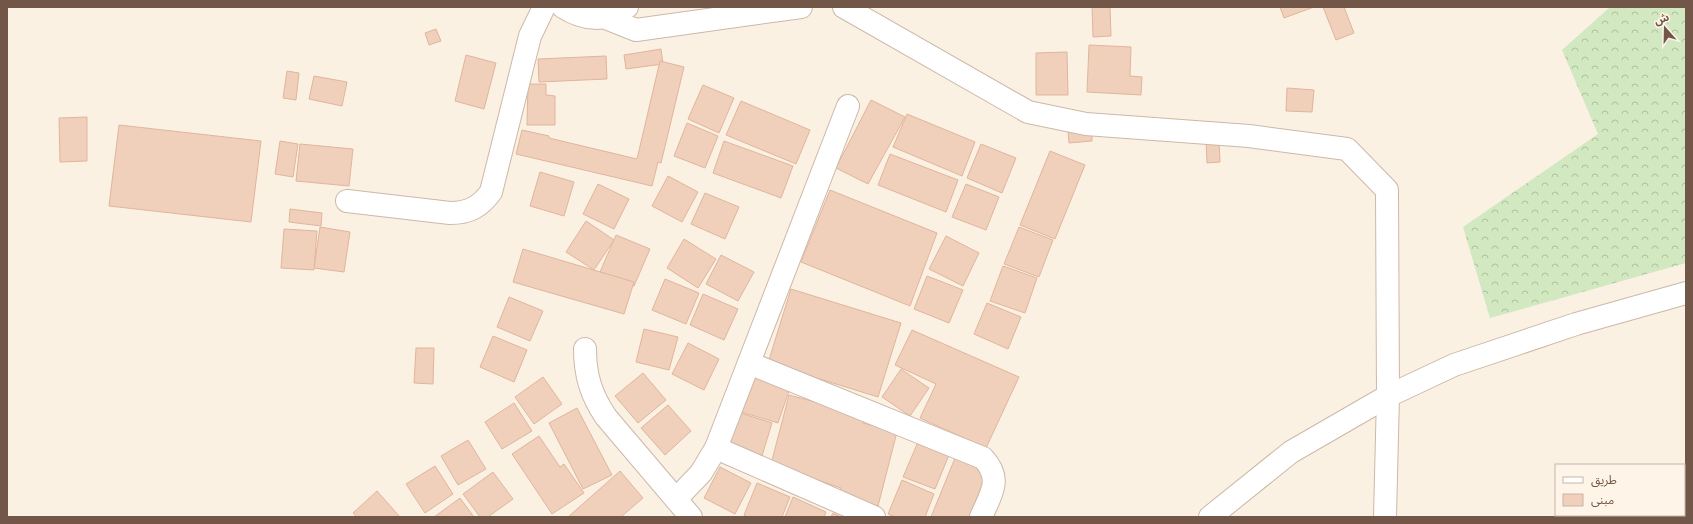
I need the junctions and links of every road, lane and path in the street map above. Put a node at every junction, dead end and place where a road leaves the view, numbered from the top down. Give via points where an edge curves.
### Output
1 (544, 7) edge
2 (563, 7) edge
3 (626, 7) edge
4 (801, 7) edge
5 (844, 7) edge
6 (606, 18) junction
7 (848, 106) dead end
8 (347, 201) dead end
9 (1686, 293) edge
10 (585, 349) dead end
11 (749, 362) junction
12 (1388, 396) junction
13 (716, 448) junction
14 (676, 499) junction
15 (691, 517) edge
16 (874, 517) edge
17 (982, 517) edge
18 (1210, 517) edge
19 (1386, 517) edge

1 - 8 street via 530,36 490,192 484,202 462,213 450,213
2 - 6 street via 574,14
3 - 6 street
4 - 6 street via 636,30
5 - 12 street via 1028,112 1086,124 1248,136 1347,149 1388,190
7 - 11 street
9 - 12 street via 1576,324 1454,365
10 - 14 street via 585,367 596,402
11 - 13 street
11 - 17 street via 983,458 993,472 995,480
12 - 18 street via 1291,452
12 - 19 street
13 - 14 street via 701,473
13 - 16 street
14 - 15 street

